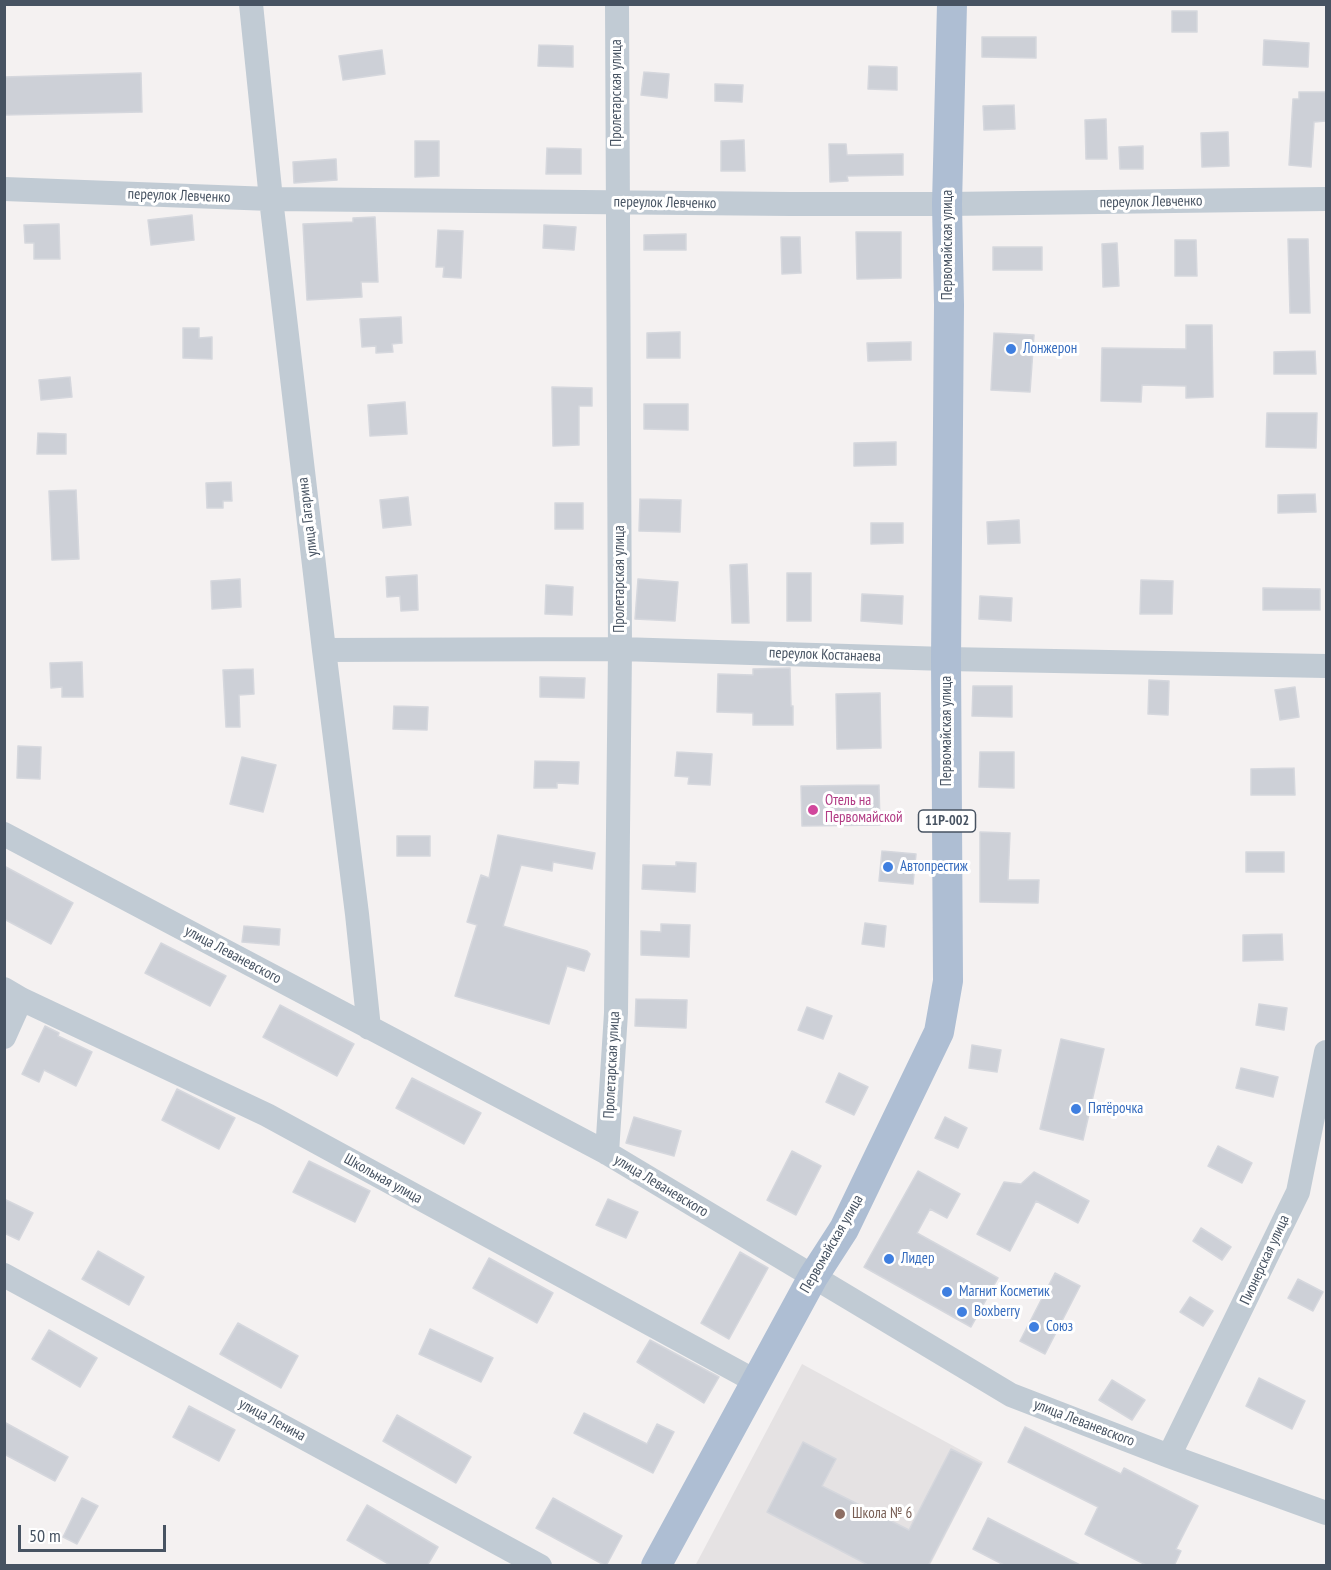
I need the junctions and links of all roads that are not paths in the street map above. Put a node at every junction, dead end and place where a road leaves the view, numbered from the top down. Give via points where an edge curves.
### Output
1 (251, 4) edge
2 (617, 4) edge
3 (952, 4) edge
4 (4, 189) edge
5 (271, 199) junction
6 (1326, 199) edge
7 (617, 202) junction
8 (947, 204) junction
9 (620, 649) junction
10 (324, 650) junction
11 (946, 660) junction
12 (1326, 666) edge
13 (4, 834) edge
14 (13, 994) edge
15 (369, 1028) junction
16 (4, 1036) edge
17 (1326, 1052) edge
18 (607, 1153) junction
19 (4, 1275) edge
20 (813, 1277) junction
21 (755, 1381) junction
22 (1169, 1456) junction
23 (1326, 1512) edge
24 (540, 1566) edge
25 (656, 1566) edge

1 - 5 street, улица Гагарина
2 - 7 street, Пролетарская улица
3 - 8 main road, Первомайская улица / 11Р-002
4 - 5 street, переулок Левченко
5 - 7 street, переулок Левченко
5 - 10 street, улица Гагарина
6 - 8 street, переулок Левченко
7 - 8 street, переулок Левченко
7 - 9 street, Пролетарская улица
8 - 11 main road, Первомайская улица / 11Р-002
9 - 10 street, переулок Костанаева
9 - 11 street, переулок Костанаева
9 - 18 street, Пролетарская улица via 616,1013
10 - 15 street, улица Гагарина
11 - 12 street, переулок Костанаева
11 - 20 main road, Первомайская улица / 11Р-002 via 948,981 939,1032 844,1228
13 - 15 street, улица Леваневского
14 - 16 street
14 - 21 street, Школьная улица via 267,1115
15 - 18 street, улица Леваневского
17 - 22 street, Пионерская улица via 1298,1192
18 - 20 street, улица Леваневского
19 - 24 street, улица Ленина
20 - 21 main road, Первомайская улица / 11Р-002
20 - 22 street, улица Леваневского via 1011,1395
21 - 25 main road, Первомайская улица / 11Р-002
22 - 23 street, улица Леваневского

